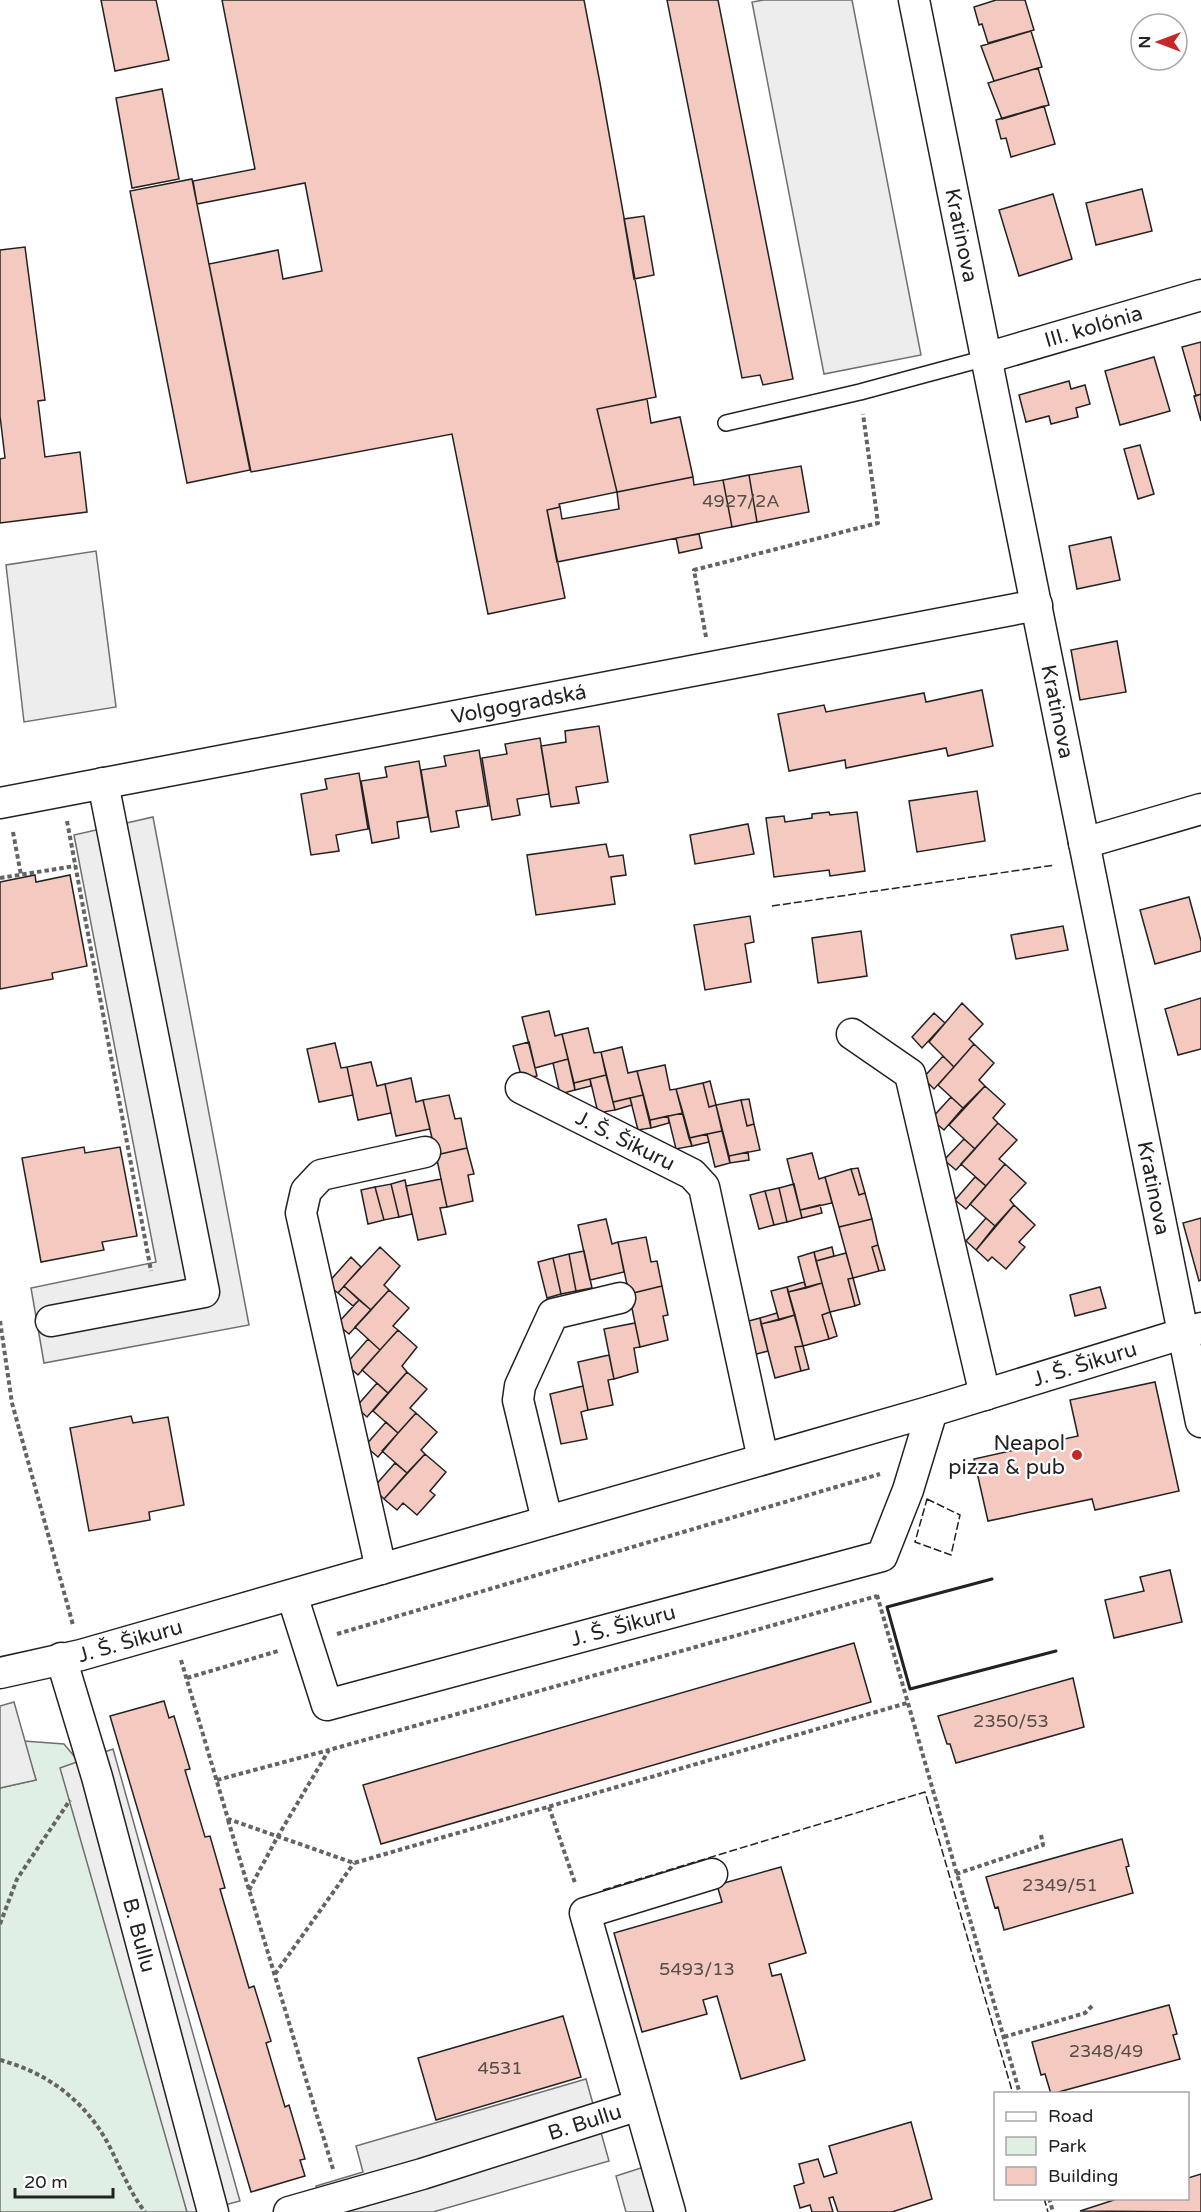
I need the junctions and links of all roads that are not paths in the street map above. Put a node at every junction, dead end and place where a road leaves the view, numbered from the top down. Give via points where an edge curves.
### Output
1 (914, 0) edge
2 (1201, 295) edge
3 (986, 358) junction
4 (726, 423) dead end
5 (1037, 605) junction
6 (103, 783) junction
7 (4, 802) edge
8 (1201, 809) edge
9 (1084, 843) junction
10 (852, 1035) dead end
11 (521, 1088) dead end
12 (425, 1152) dead end
13 (620, 1298) dead end
14 (51, 1321) dead end
15 (1192, 1331) edge
16 (985, 1395) junction
17 (932, 1411) junction
18 (1201, 1422) edge
19 (763, 1459) junction
20 (547, 1520) junction
21 (381, 1569) junction
22 (292, 1595) junction
23 (71, 1657) junction
24 (0, 1673) edge
25 (712, 1874) dead end
26 (639, 2105) junction
27 (213, 2212) edge
28 (289, 2212) edge
29 (670, 2212) edge

1 - 3 street, Kratinova
2 - 3 street, III. kolónia
3 - 4 lane
3 - 5 street, Kratinova
5 - 6 street, Volgogradská
5 - 9 street, Kratinova
6 - 7 street, Volgogradská
6 - 14 street via 204,1292
8 - 9 street
9 - 15 street, Kratinova
10 - 16 street via 910,1074
11 - 19 street, J. Š. Šikuru via 692,1174 704,1187
12 - 21 street via 321,1175 306,1191 301,1212
13 - 20 street via 553,1314 520,1386 518,1400
15 - 16 street, J. Š. Šikuru
15 - 18 street, Kratinova
16 - 17 street, J. Š. Šikuru
17 - 19 street, J. Š. Šikuru
17 - 22 street, J. Š. Šikuru via 882,1556 327,1705
19 - 20 street, J. Š. Šikuru
20 - 21 street, J. Š. Šikuru
21 - 22 street, J. Š. Šikuru
22 - 23 street, J. Š. Šikuru
23 - 24 street, J. Š. Šikuru
23 - 27 street, B. Bullu via 97,1777
25 - 26 street, B. Bullu via 585,1913
26 - 28 street, B. Bullu
26 - 29 street, B. Bullu

